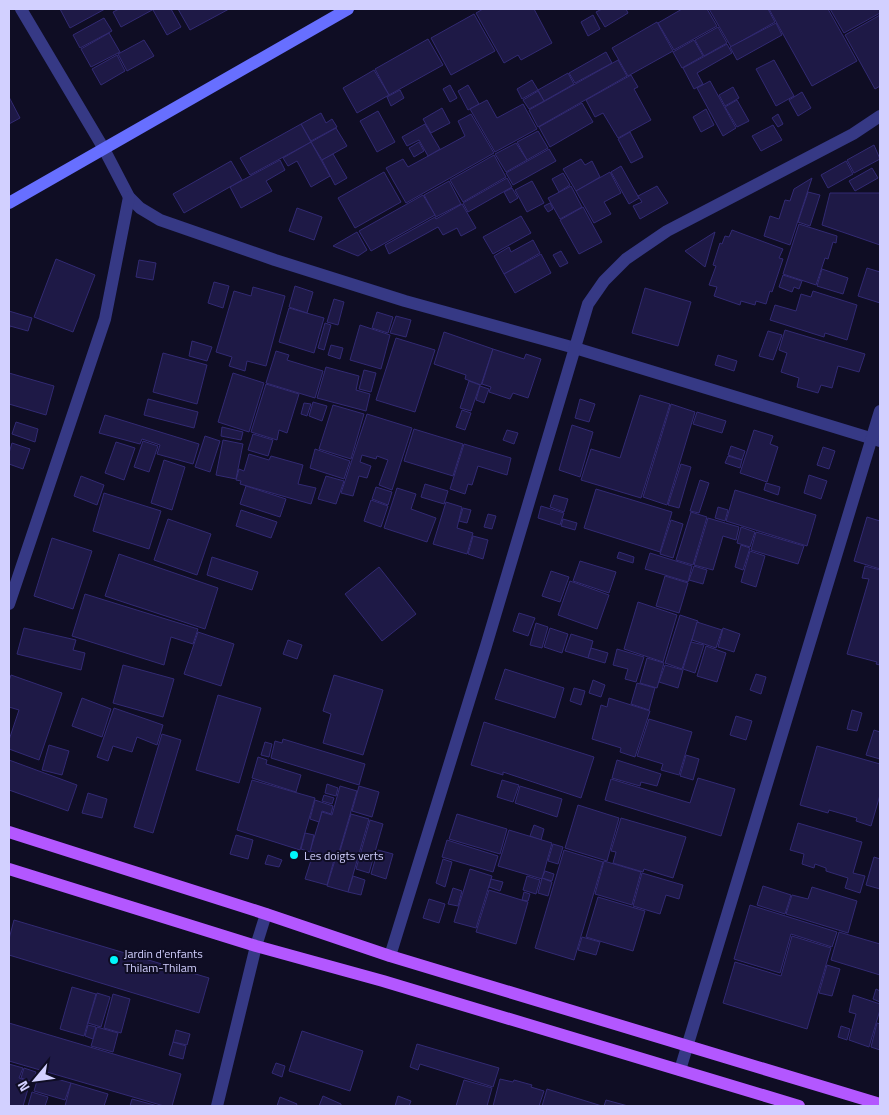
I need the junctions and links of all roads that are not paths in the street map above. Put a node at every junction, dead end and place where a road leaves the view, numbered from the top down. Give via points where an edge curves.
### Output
1 (21, 9) edge
2 (348, 9) edge
3 (880, 116) edge
4 (104, 149) junction
5 (129, 197) junction
6 (9, 203) edge
7 (575, 348) junction
8 (880, 411) edge
9 (876, 440) edge
10 (9, 604) edge
11 (9, 832) edge
12 (9, 869) edge
13 (266, 914) junction
14 (256, 946) junction
15 (390, 956) junction
16 (688, 1046) junction
17 (680, 1070) junction
18 (880, 1104) edge
19 (216, 1106) edge
20 (799, 1106) edge

1 - 4 street
2 - 4 street
3 - 7 street via 853,134 667,231 626,259 604,281 588,304
4 - 5 street
4 - 6 street
5 - 7 street via 160,220 275,260 405,301
5 - 10 street via 105,319
7 - 9 street
7 - 15 street
8 - 9 street
9 - 16 street
11 - 13 main road
12 - 14 main road
13 - 14 street
13 - 15 main road
14 - 17 main road
14 - 19 street
15 - 16 main road
16 - 17 street
16 - 18 main road
17 - 20 main road

